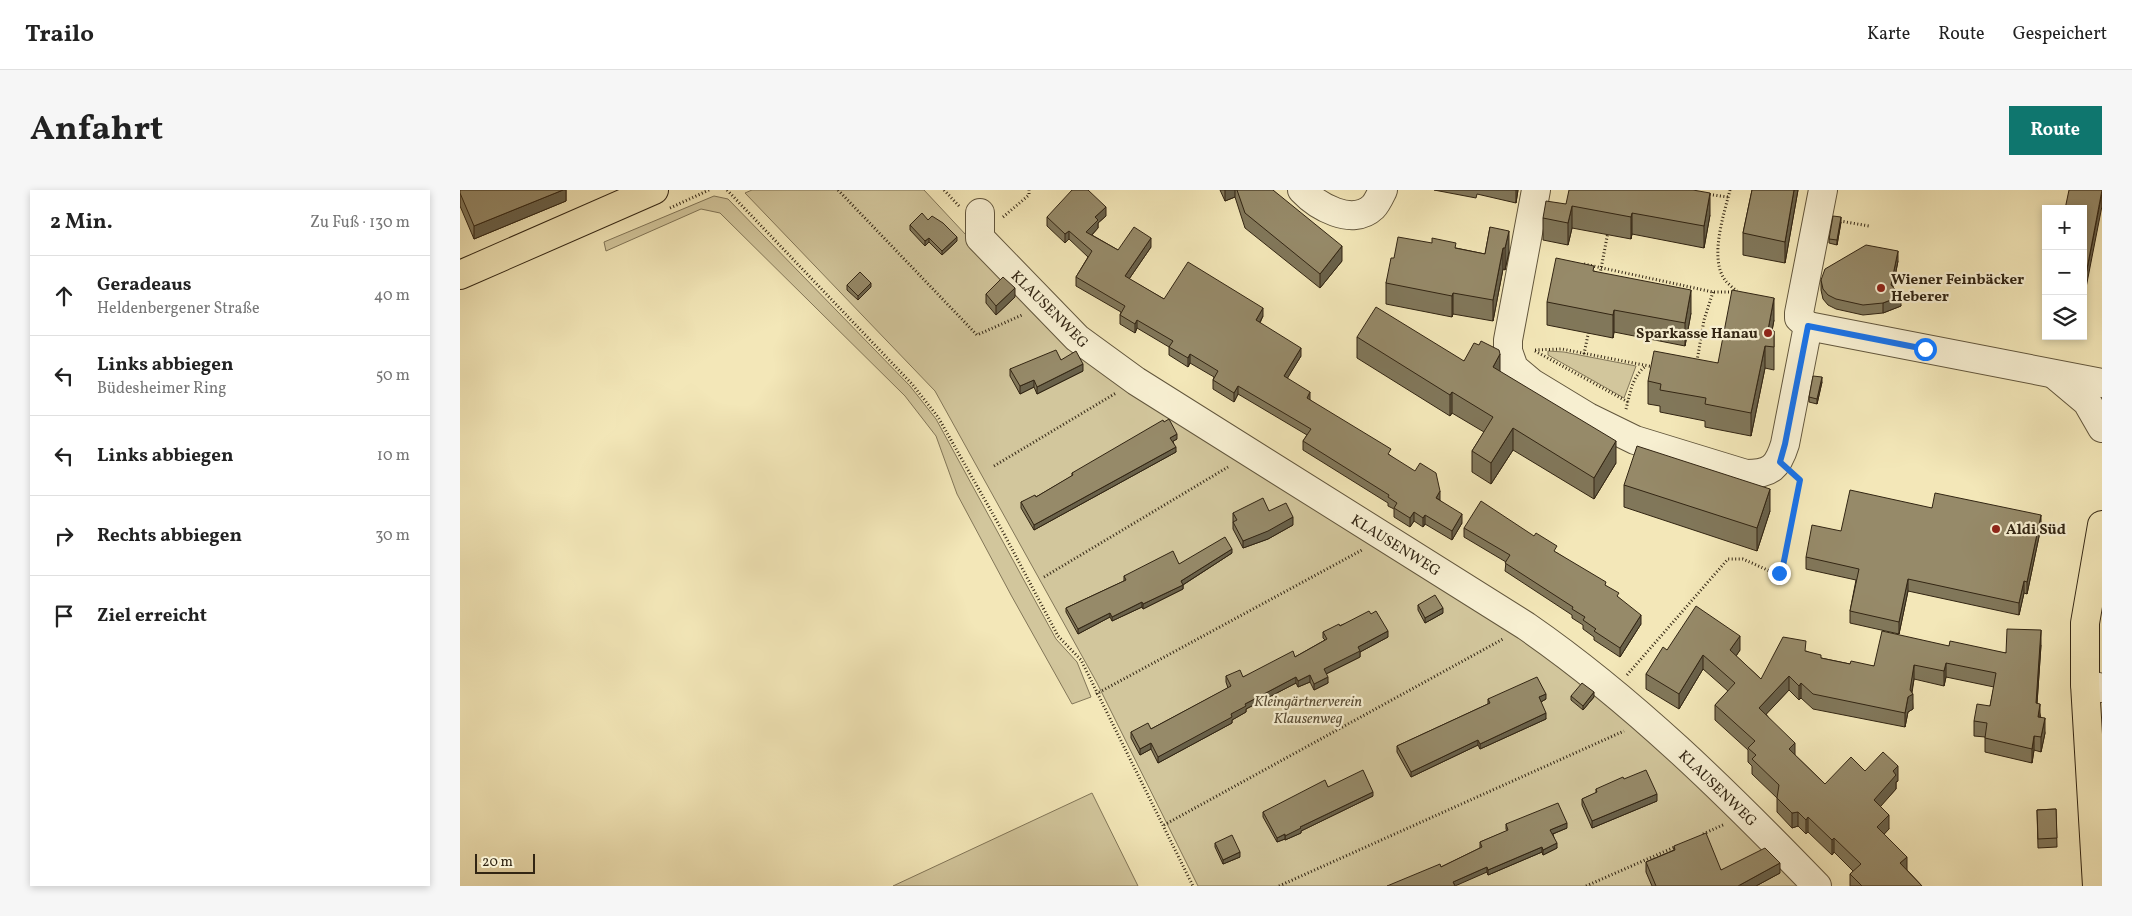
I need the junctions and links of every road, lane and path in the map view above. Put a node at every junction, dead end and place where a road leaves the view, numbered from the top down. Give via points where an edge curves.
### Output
1 (654, 190) edge
2 (727, 190) edge
3 (838, 190) edge
4 (1029, 190) edge
5 (1302, 190) edge
6 (1383, 190) edge
7 (1536, 190) edge
8 (1730, 190) edge
9 (1823, 190) edge
10 (1702, 193) edge
11 (1728, 197) junction
12 (1818, 217) junction
13 (980, 226) joint
14 (1869, 226) dead end
15 (1609, 230) edge
16 (1576, 263) edge
17 (1602, 267) junction
18 (460, 275) edge
19 (1600, 275) edge
20 (1712, 292) junction
21 (1737, 292) junction
22 (1744, 293) edge
23 (1044, 305) junction
24 (1808, 326) junction
25 (1590, 327) edge
26 (1584, 354) junction
27 (1646, 366) junction
28 (1697, 366) edge
29 (1656, 367) edge
30 (2053, 374) junction
31 (1136, 382) junction
32 (2102, 383) edge
33 (2102, 428) edge
34 (1250, 454) junction
35 (1780, 462) junction
36 (994, 466) dead end
37 (2102, 525) edge
38 (1384, 538) junction
39 (1044, 576) dead end
40 (1526, 626) junction
41 (2093, 686) edge
42 (1613, 691) junction
43 (1096, 694) junction
44 (1647, 721) junction
45 (1746, 815) junction
46 (1164, 825) junction
47 (1694, 838) edge
48 (1686, 842) edge
49 (1193, 886) edge
50 (1279, 886) edge
51 (1586, 886) edge
52 (1816, 886) edge
53 (2097, 886) edge

1 - 18 main road
2 - 43 path via 912,384 938,417 1058,636 1081,660
3 - 23 path via 977,335
4 - 13 path via 1029,195
5 - 6 street via 1332,211 1348,214 1365,212 1373,207
7 - 35 street via 1508,340 1514,368 1588,418 1635,440 1746,474 1763,472
8 - 11 path
9 - 12 street
10 - 11 path
11 - 21 path via 1719,238 1720,270
12 - 14 path
12 - 24 street via 1799,313 1799,318
13 - 23 street, KLAUSENWEG
15 - 17 path
16 - 17 path
17 - 19 path
17 - 20 path
20 - 21 path
20 - 28 path
21 - 22 path
23 - 31 street, KLAUSENWEG via 1082,343
24 - 30 street
24 - 35 street
25 - 26 path
26 - 27 path
26 - 27 path via 1535,350 1627,404 1639,371
27 - 29 path
30 - 32 street
30 - 33 street via 2087,402
31 - 34 street, KLAUSENWEG
31 - 36 path
34 - 38 street, KLAUSENWEG
34 - 39 path
35 - 42 path via 1800,480 1782,571 1774,573 1743,559 1728,559
37 - 41 main road via 2085,623
38 - 40 street, KLAUSENWEG
38 - 43 path
40 - 42 street, KLAUSENWEG
40 - 46 path
41 - 53 main road
42 - 44 street, KLAUSENWEG
43 - 46 path
44 - 45 street, KLAUSENWEG
44 - 50 path
45 - 47 path
45 - 52 street, KLAUSENWEG
46 - 49 path
48 - 51 path

